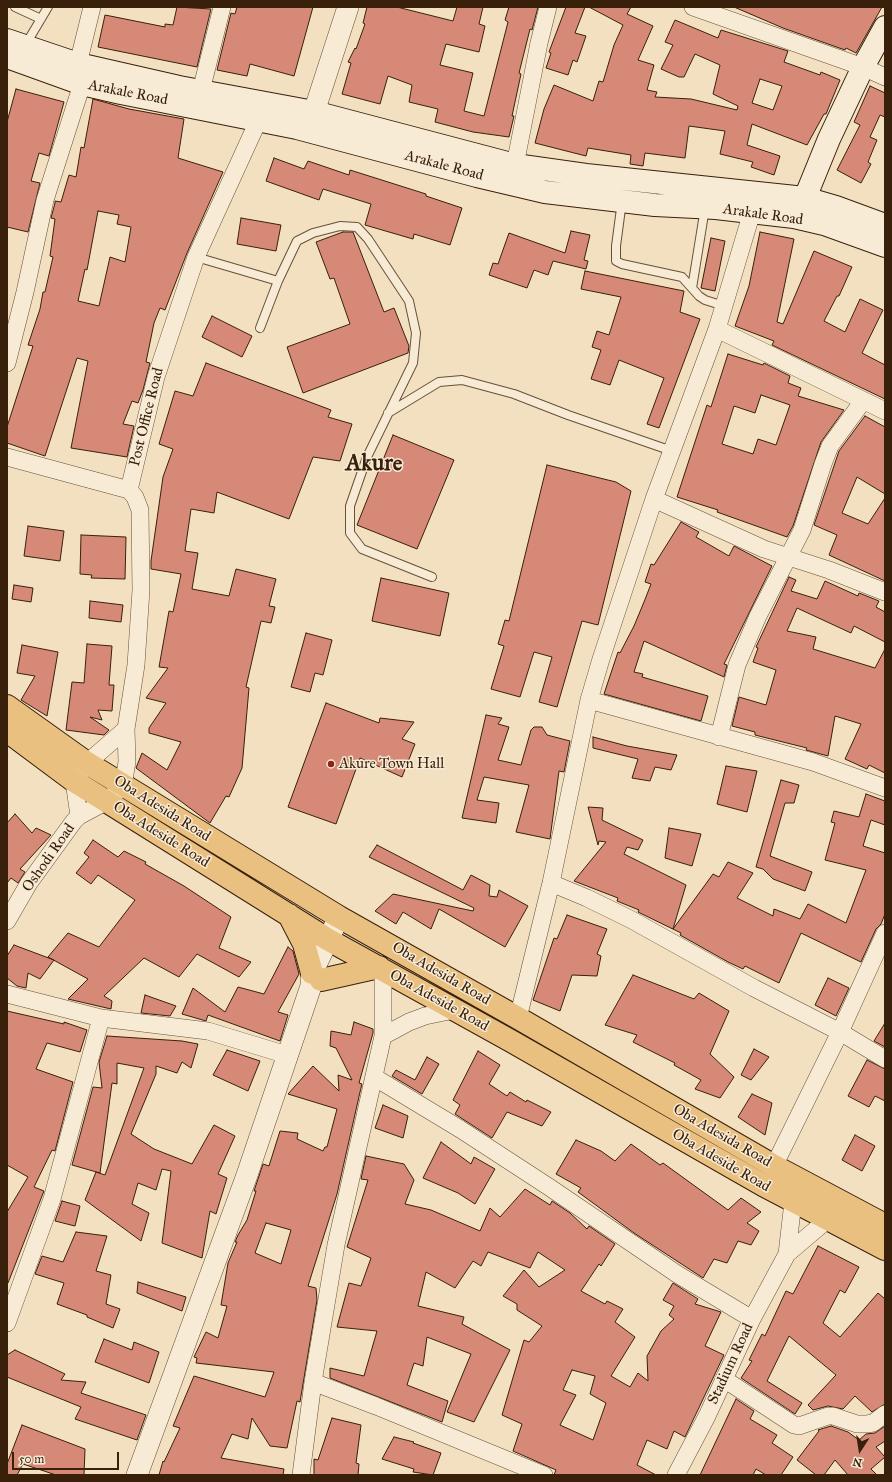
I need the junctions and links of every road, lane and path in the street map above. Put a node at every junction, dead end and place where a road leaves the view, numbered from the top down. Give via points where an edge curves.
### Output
1 (15, 7) edge
2 (48, 7) edge
3 (92, 7) edge
4 (222, 7) edge
5 (348, 7) edge
6 (548, 7) edge
7 (693, 7) edge
8 (41, 19) junction
9 (885, 27) edge
10 (13, 48) edge
11 (863, 67) junction
12 (80, 74) junction
13 (885, 77) edge
14 (201, 90) junction
15 (314, 112) junction
16 (259, 119) junction
17 (515, 165) junction
18 (633, 180) junction
19 (805, 198) junction
20 (627, 201) junction
21 (705, 208) junction
22 (752, 212) junction
23 (885, 225) edge
24 (885, 246) edge
25 (196, 257) junction
26 (278, 281) junction
27 (692, 288) junction
28 (724, 306) junction
29 (260, 328) dead end
30 (717, 329) junction
31 (7, 363) edge
32 (863, 400) junction
33 (885, 411) edge
34 (388, 413) junction
35 (672, 451) junction
36 (7, 458) edge
37 (129, 490) junction
38 (654, 499) junction
39 (788, 558) junction
40 (432, 577) dead end
41 (885, 592) edge
42 (589, 700) junction
43 (7, 706) edge
44 (126, 729) junction
45 (7, 731) edge
46 (719, 737) junction
47 (87, 763) junction
48 (74, 781) junction
49 (123, 785) junction
50 (885, 788) edge
51 (107, 801) junction
52 (79, 816) junction
53 (551, 883) junction
54 (289, 915) junction
55 (7, 921) edge
56 (346, 921) junction
57 (885, 933) edge
58 (333, 942) junction
59 (381, 968) junction
60 (315, 980) junction
61 (7, 994) edge
62 (454, 1010) junction
63 (101, 1018) junction
64 (518, 1018) junction
65 (840, 1032) junction
66 (383, 1036) junction
67 (287, 1055) junction
68 (885, 1059) edge
69 (374, 1077) junction
70 (774, 1166) junction
71 (794, 1202) junction
72 (826, 1220) junction
73 (885, 1225) edge
74 (885, 1249) edge
75 (788, 1254) junction
76 (752, 1318) junction
77 (7, 1323) edge
78 (724, 1380) junction
79 (313, 1382) junction
80 (885, 1414) edge
81 (137, 1475) edge
82 (301, 1475) edge
83 (544, 1475) edge
84 (676, 1475) edge

1 - 8 lane
2 - 8 lane
3 - 12 street
4 - 14 street
5 - 15 street
6 - 17 street
7 - 11 street
8 - 10 lane
9 - 11 main road
10 - 12 main road, Arakale Road
11 - 13 street
11 - 19 main road
12 - 14 main road, Arakale Road
12 - 16 main road, Arakale Road via 122,93
12 - 31 street via 45,200
14 - 15 main road, Arakale Road
15 - 17 main road, Arakale Road
16 - 20 main road, Arakale Road via 545,192
16 - 25 street, Post Office Road
17 - 18 main road, Arakale Road
18 - 19 main road, Arakale Road
18 - 20 main road
19 - 23 main road, Arakale Road via 836,206
20 - 21 main road, Arakale Road
20 - 27 lane via 616,246 616,261 682,277
21 - 22 main road, Arakale Road
21 - 27 lane
22 - 24 main road, Arakale Road via 824,224
22 - 28 street
25 - 26 lane
25 - 37 street, Post Office Road via 156,377
26 - 29 lane
26 - 34 lane via 297,241 314,233 340,226 358,227 368,239 409,301 416,333 413,363
27 - 28 lane via 705,300
28 - 30 street
30 - 32 street
30 - 35 street
32 - 33 street
32 - 39 street via 830,446 802,530
34 - 35 lane via 439,382 462,380 514,394 568,416
34 - 40 lane via 367,457 350,506 350,533 362,549
35 - 38 street
36 - 37 street
37 - 44 street via 140,510 142,542 136,665
38 - 39 street
38 - 42 street
39 - 41 street via 829,570
39 - 46 street via 758,616 737,665
42 - 46 street
42 - 53 street
43 - 47 main road, Oba Adesida Road
44 - 47 street
44 - 49 street
45 - 48 main road, Oba Adeside Road
46 - 50 street via 813,762
47 - 48 street
47 - 49 main road, Oba Adesida Road
48 - 51 main road, Oba Adeside Road
48 - 52 street
49 - 51 street
49 - 56 main road, Oba Adesida Road
51 - 52 street
51 - 54 main road, Oba Adeside Road
52 - 55 street, Oshodi Road via 29,883
53 - 64 street
53 - 65 street via 630,919 754,988
54 - 58 main road, Oba Adeside Road
54 - 60 main road via 304,944
56 - 58 street
56 - 64 main road, Oba Adesida Road
57 - 65 street
58 - 59 main road, Oba Adeside Road
58 - 60 street
59 - 60 main road
59 - 62 main road, Oba Adeside Road
59 - 66 street
60 - 67 street
61 - 63 street
62 - 66 street via 414,1020
62 - 71 main road, Oba Adeside Road
63 - 67 street via 208,1031
63 - 77 street via 52,1199
64 - 70 main road, Oba Adesida Road
65 - 68 street
65 - 70 street
66 - 69 street
67 - 81 street via 247,1175
69 - 76 street via 536,1178 677,1274
69 - 79 street via 336,1245
70 - 73 main road, Oba Adesida Road
71 - 72 main road, Oba Adeside Road
71 - 75 street
72 - 74 main road, Oba Adeside Road
72 - 75 street
75 - 76 street, Stadium Road
76 - 78 street, Stadium Road
78 - 80 street via 794,1425 799,1426 828,1416 856,1424 867,1424 879,1420
78 - 84 street, Stadium Road
79 - 82 street
79 - 83 street

